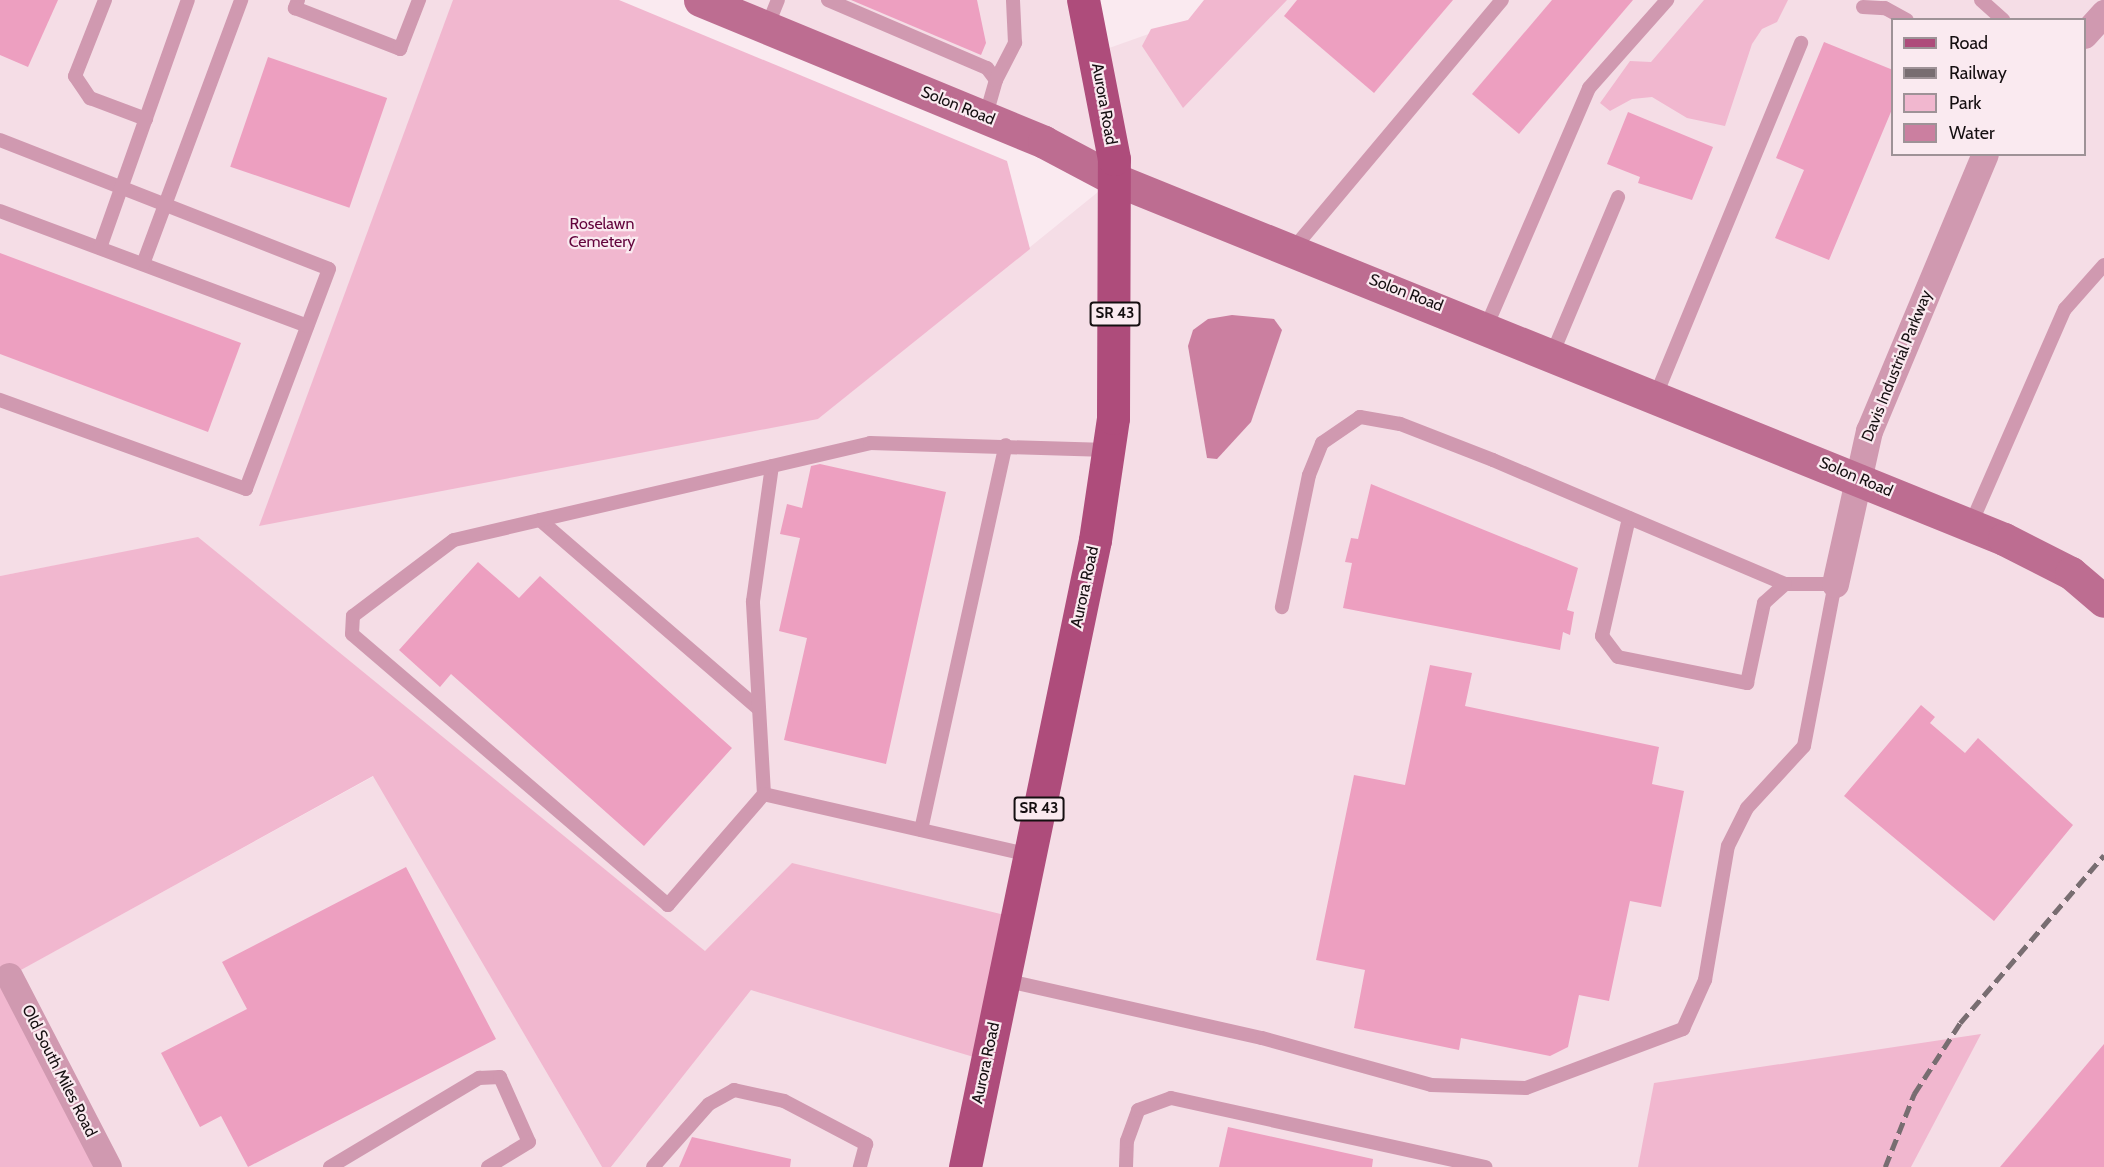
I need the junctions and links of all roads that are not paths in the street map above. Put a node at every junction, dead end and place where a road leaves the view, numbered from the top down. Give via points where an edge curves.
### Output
1 (105, 0) edge
2 (188, 0) edge
3 (241, 0) edge
4 (298, 0) edge
5 (419, 0) edge
6 (828, 0) edge
7 (1013, 0) edge
8 (1083, 0) edge
9 (1502, 0) edge
10 (1667, 0) edge
11 (1981, 0) edge
12 (717, 3) edge
13 (1863, 7) dead end
14 (2104, 13) edge
15 (772, 14) edge
16 (1903, 18) edge
17 (2001, 18) edge
18 (2086, 34) edge
19 (1801, 43) dead end
20 (996, 80) junction
21 (985, 118) junction
22 (146, 119) junction
23 (0, 140) edge
24 (1984, 156) edge
25 (1114, 179) junction
26 (122, 186) junction
27 (1617, 197) dead end
28 (166, 203) junction
29 (0, 211) edge
30 (100, 248) junction
31 (1293, 249) junction
32 (143, 264) junction
33 (2104, 265) edge
34 (1487, 325) junction
35 (307, 326) junction
36 (1552, 352) junction
37 (1656, 395) junction
38 (0, 400) edge
39 (1006, 445) junction
40 (1108, 450) junction
41 (772, 466) junction
42 (1856, 477) junction
43 (1629, 518) junction
44 (540, 520) junction
45 (1970, 526) junction
46 (1785, 584) junction
47 (1835, 584) junction
48 (2104, 601) edge
49 (1282, 607) dead end
50 (759, 709) junction
51 (764, 794) junction
52 (921, 830) junction
53 (1030, 855) junction
54 (9, 976) dead end
55 (1004, 980) junction
56 (108, 1167) edge
57 (330, 1167) edge
58 (488, 1167) edge
59 (653, 1167) edge
60 (860, 1167) edge
61 (965, 1167) edge
62 (1126, 1167) edge
63 (1486, 1167) edge

1 - 22 lane via 75,76 90,98
2 - 22 lane
3 - 28 lane
4 - 5 lane via 295,8 400,49
6 - 20 lane via 987,68
7 - 20 lane via 1015,43
8 - 25 main road, Aurora Road / SR 43
9 - 31 lane
10 - 34 lane via 1589,88
11 - 17 lane
12 - 15 street, Solon Road
13 - 16 lane via 1885,8
14 - 18 street
15 - 21 street, Solon Road
19 - 37 lane
20 - 21 lane
21 - 25 street, Solon Road
22 - 26 lane
23 - 26 lane
24 - 42 street, Davis Industrial Parkway via 1869,431
25 - 31 street, Solon Road
25 - 40 main road, Aurora Road / SR 43
26 - 28 lane
26 - 30 lane
27 - 36 lane
28 - 32 lane
28 - 35 lane via 329,269
29 - 30 lane
30 - 32 lane
31 - 34 street, Solon Road
32 - 35 lane
33 - 45 lane via 2065,309
34 - 36 street, Solon Road
35 - 38 lane via 246,489
36 - 37 street, Solon Road
37 - 42 street, Solon Road
39 - 40 lane
39 - 41 lane via 870,443
39 - 52 lane
40 - 53 main road, Aurora Road / SR 43
41 - 44 lane
41 - 50 lane via 753,601
42 - 45 street, Solon Road
42 - 47 street, Davis Industrial Parkway
43 - 46 lane
43 - 46 lane via 1602,636 1618,657 1747,683 1764,603
43 - 49 lane via 1400,424 1360,417 1322,443 1309,475
44 - 50 lane
44 - 51 lane via 454,540 352,616 352,634 668,905
45 - 48 street, Solon Road via 2072,573
46 - 47 lane
47 - 55 lane via 1804,746 1747,808 1728,846 1705,980 1683,1029 1526,1088 1431,1085 1262,1038
50 - 51 lane
51 - 52 lane
52 - 53 lane
53 - 55 main road, Aurora Road / SR 43
54 - 56 street, Old South Miles Road
55 - 61 main road, Aurora Road / SR 43
57 - 58 lane via 479,1078 500,1077 529,1142
59 - 60 lane via 709,1104 734,1090 784,1101 866,1144
62 - 63 lane via 1126,1141 1138,1110 1171,1098

